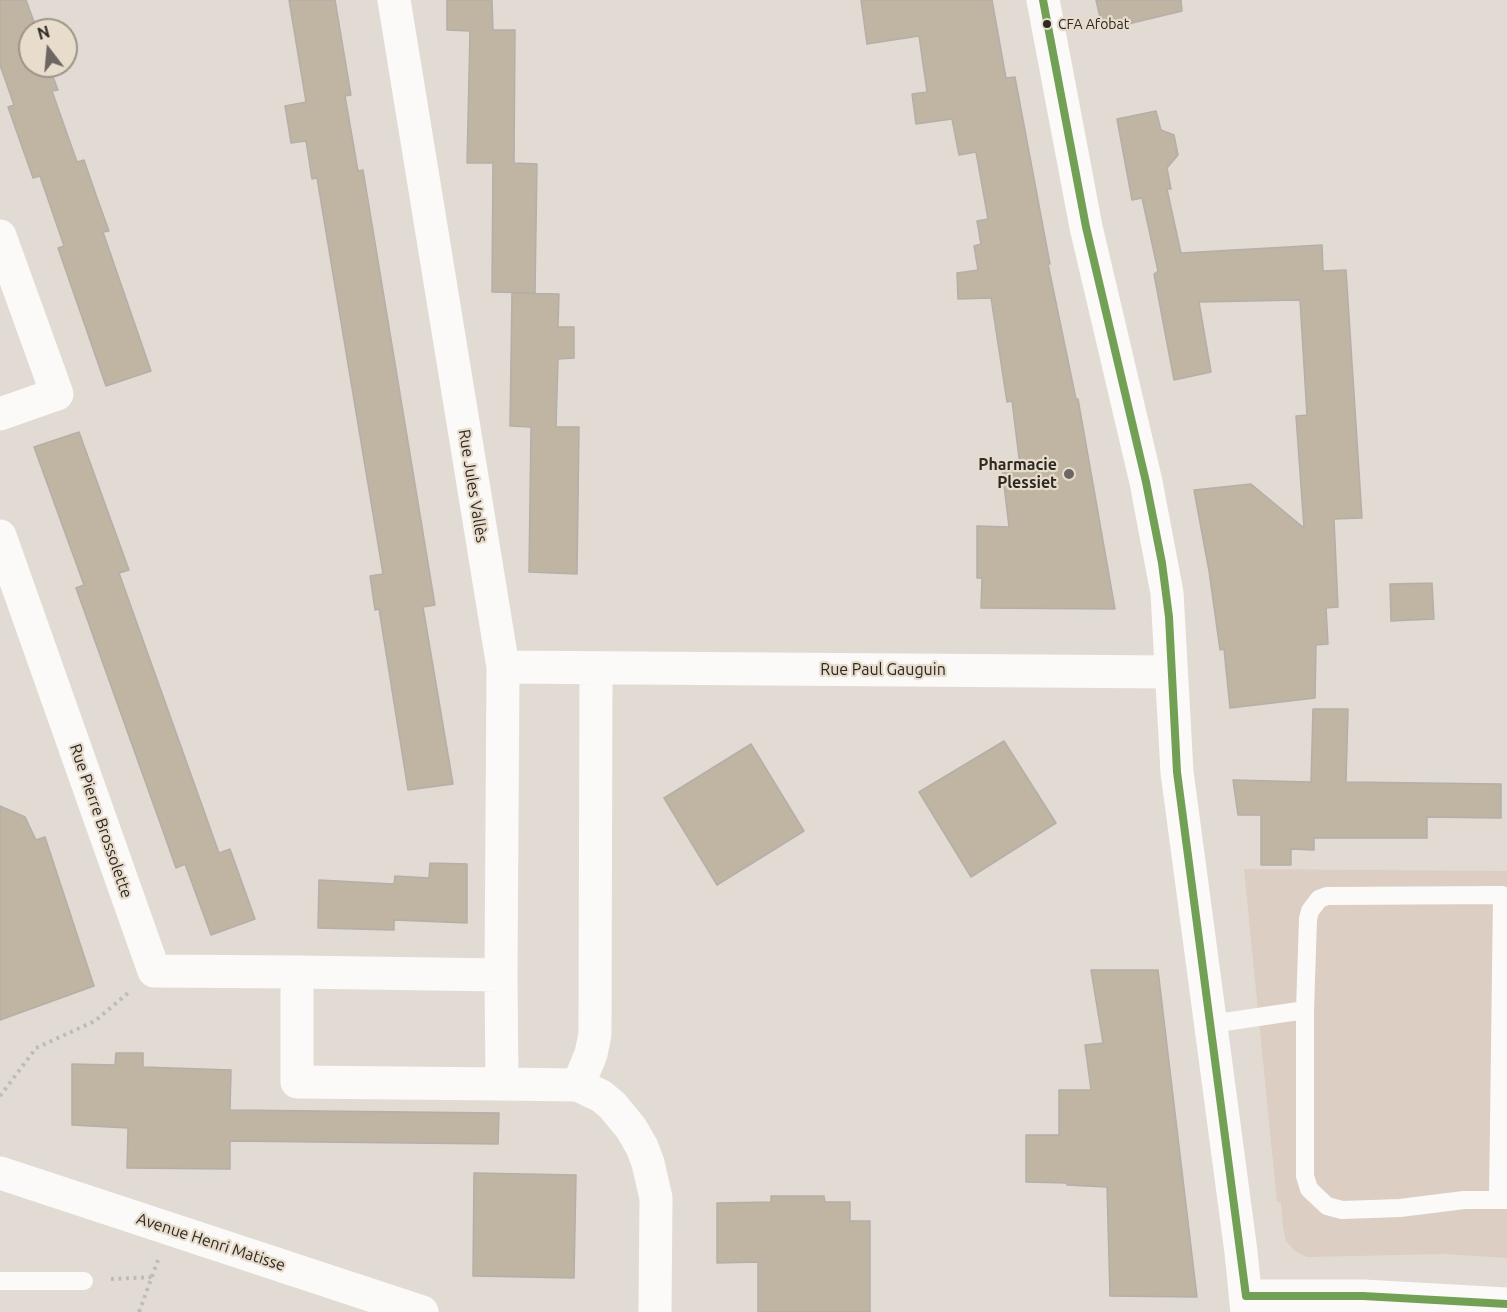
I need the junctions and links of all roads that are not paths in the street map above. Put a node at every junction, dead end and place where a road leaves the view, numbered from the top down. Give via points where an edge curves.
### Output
1 (394, 0) edge
2 (1043, 0) edge
3 (0, 236) edge
4 (0, 414) edge
5 (0, 536) edge
6 (503, 667) junction
7 (596, 668) junction
8 (1171, 672) junction
9 (297, 972) junction
10 (501, 975) junction
11 (1305, 1010) junction
12 (1211, 1024) junction
13 (502, 1084) junction
14 (578, 1085) junction
15 (0, 1173) edge
16 (1502, 1200) edge
17 (0, 1281) edge
18 (84, 1281) road end
19 (1246, 1304) edge
20 (1507, 1304) edge
21 (422, 1312) edge
22 (655, 1312) edge

1 - 6 street, Rue Jules Vallès
2 - 8 street via 1086,227 1155,524 1169,617
3 - 4 street via 57,394
5 - 9 street, Rue Pierre Brossolette via 154,971
6 - 7 street, Rue Paul Gauguin
6 - 10 street, Rue Jules Vallès
7 - 8 street, Rue Paul Gauguin
7 - 14 street via 595,1034
8 - 12 street via 1178,782
9 - 10 street
9 - 13 street via 297,1082
10 - 13 street
11 - 12 lane
11 - 16 lane via 1305,1176 1317,1197 1327,1206 1342,1210
11 - 16 lane via 1308,919 1319,899 1502,895
12 - 19 street
13 - 14 street
14 - 22 street via 612,1105 631,1128 648,1163 656,1198
15 - 21 street, Avenue Henri Matisse
17 - 18 lane
19 - 20 street via 1364,1296

